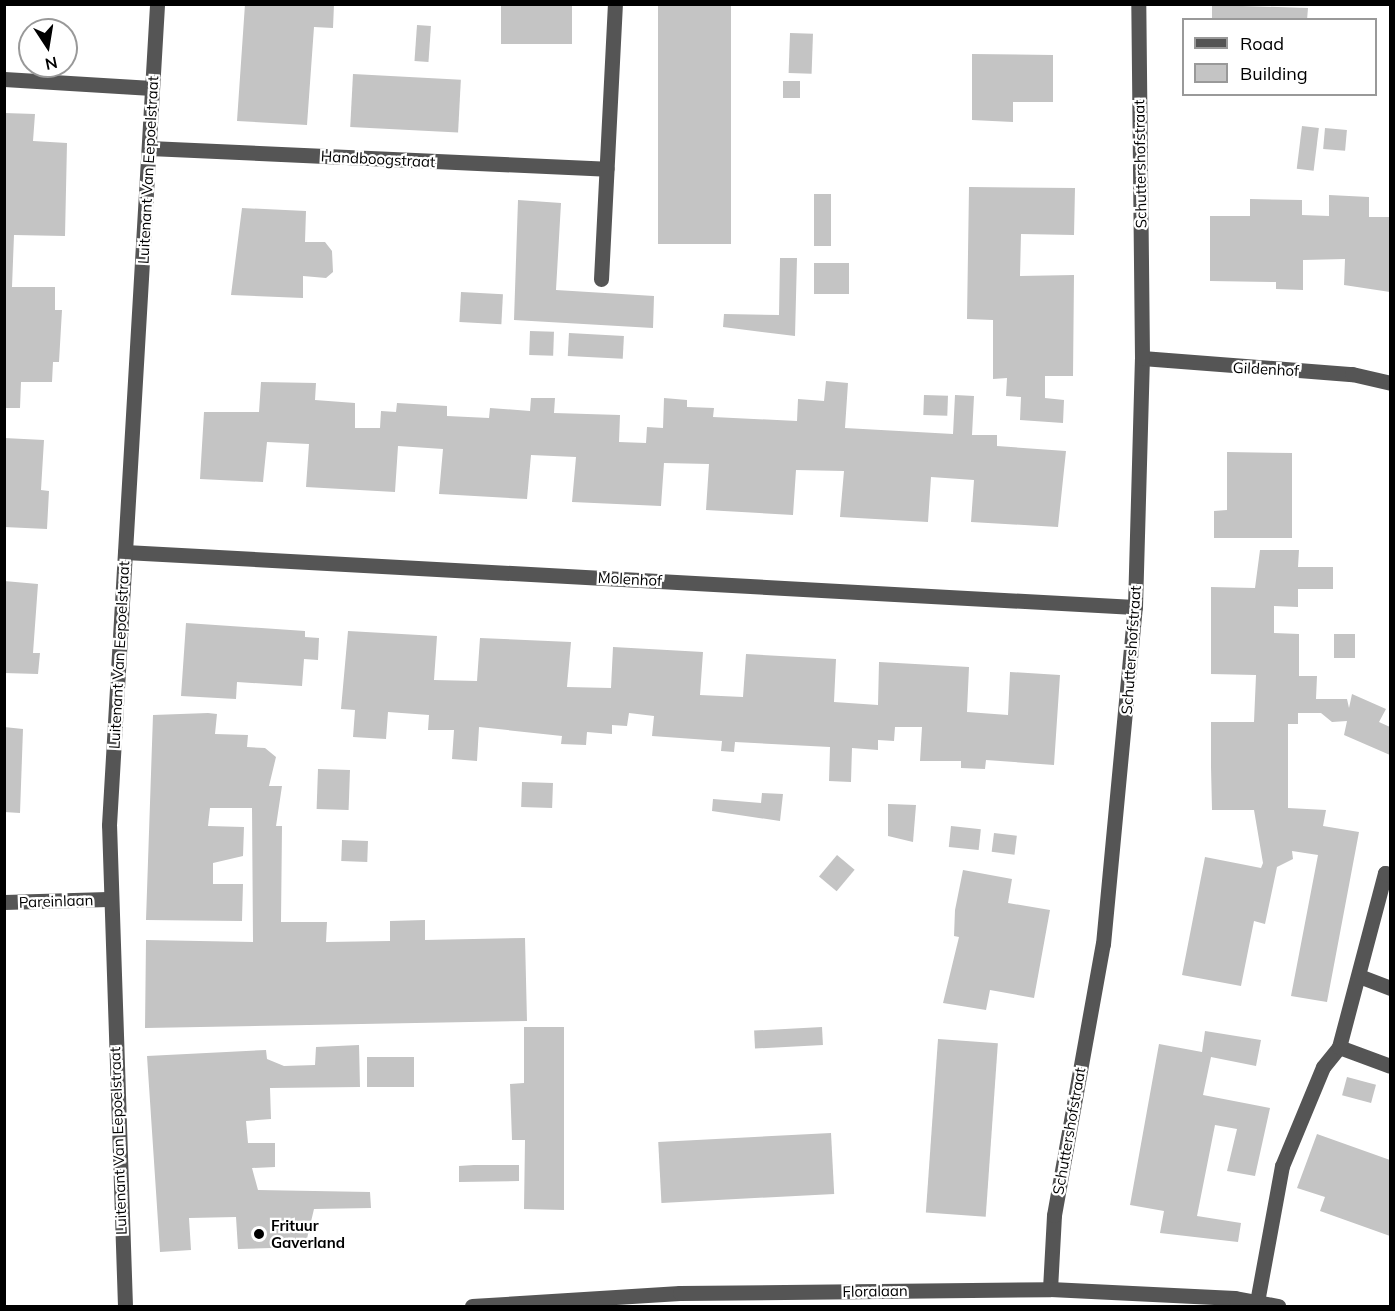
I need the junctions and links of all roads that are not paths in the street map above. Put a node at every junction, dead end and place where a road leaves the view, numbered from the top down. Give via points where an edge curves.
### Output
1 (157, 4) edge
2 (615, 4) edge
3 (1138, 4) edge
4 (4, 79) edge
5 (152, 88) junction
6 (149, 148) junction
7 (607, 169) junction
8 (601, 279) dead end
9 (1142, 358) junction
10 (1390, 383) edge
11 (125, 552) junction
12 (1135, 606) junction
13 (1390, 875) edge
14 (108, 899) junction
15 (4, 902) edge
16 (1359, 976) junction
17 (1390, 988) edge
18 (1339, 1047) junction
19 (1390, 1066) edge
20 (1050, 1289) junction
21 (1137, 1300) edge
22 (1257, 1302) junction
23 (574, 1304) edge
24 (125, 1306) edge
25 (472, 1306) edge
26 (1278, 1306) edge

1 - 5 street, Luitenant Van Eepoelstraat
2 - 7 street
3 - 9 street, Schuttershofstraat
4 - 5 street
5 - 6 street, Luitenant Van Eepoelstraat
6 - 7 street, Handboogstraat
6 - 11 street, Luitenant Van Eepoelstraat
7 - 8 street
9 - 10 street, Gildenhof via 1352,374
9 - 12 street, Schuttershofstraat
11 - 12 street, Molenhof
11 - 14 street, Luitenant Van Eepoelstraat
12 - 20 street, Schuttershofstraat via 1103,944 1054,1215
13 - 16 street via 1385,873
14 - 15 street, Pareinlaan
14 - 24 street, Luitenant Van Eepoelstraat
16 - 17 street
16 - 18 street
18 - 19 street
18 - 22 street via 1323,1067 1282,1166
20 - 21 street, Floralaan
20 - 23 street, Floralaan via 680,1293
21 - 22 street, Floralaan
22 - 26 street, Floralaan
23 - 25 street, Floralaan

